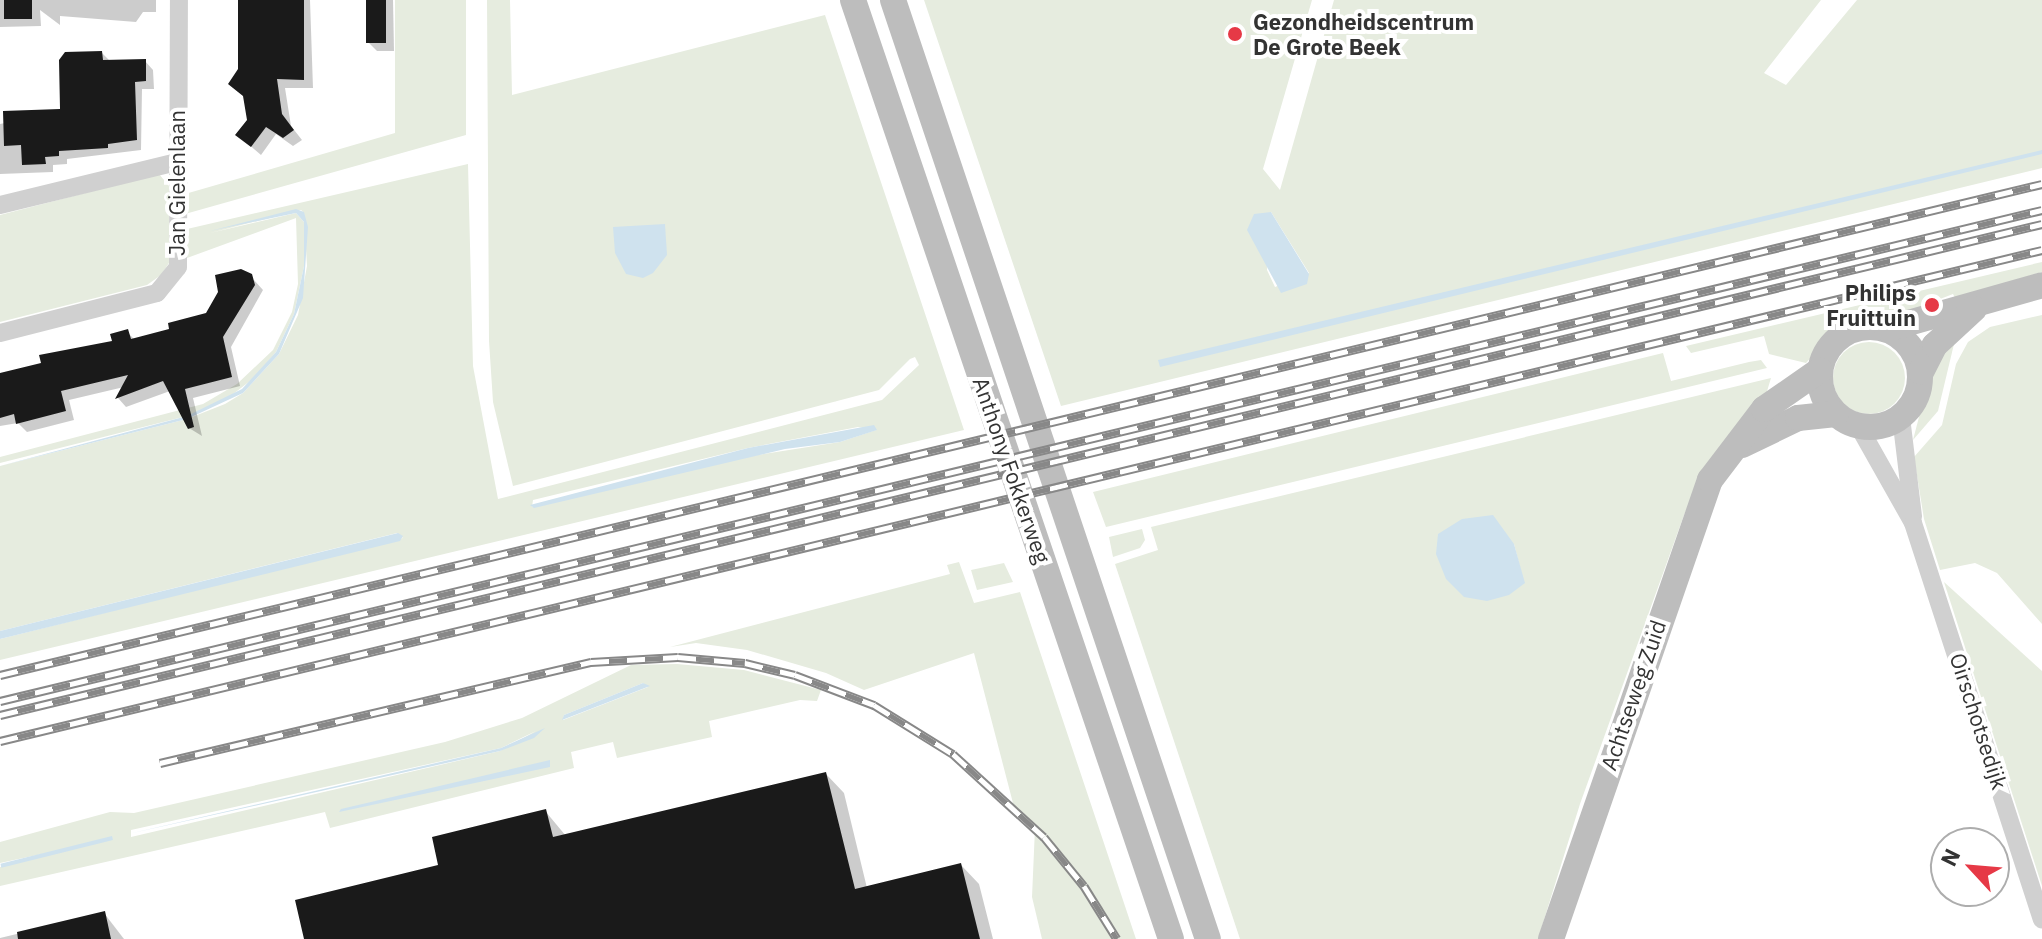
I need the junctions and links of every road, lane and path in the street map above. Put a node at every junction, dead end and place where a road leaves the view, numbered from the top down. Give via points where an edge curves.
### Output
1 (179, 0) edge
2 (853, 0) edge
3 (893, 0) edge
4 (176, 162) junction
5 (0, 205) edge
6 (2042, 285) edge
7 (1986, 300) junction
8 (1887, 329) junction
9 (0, 333) edge
10 (1820, 370) junction
11 (1921, 372) junction
12 (1901, 417) junction
13 (1847, 420) junction
14 (1728, 456) junction
15 (1913, 523) junction
16 (2042, 920) edge
17 (1171, 939) edge
18 (1208, 939) edge
19 (1551, 939) edge

1 - 4 street, Jan Gielenlaan
2 - 17 main road, Anthony Fokkerweg
3 - 18 main road, Anthony Fokkerweg
4 - 5 street
4 - 9 street, Jan Gielenlaan via 178,267 169,282 157,293
6 - 7 main road
7 - 8 main road
7 - 11 main road via 1945,334
8 - 10 main road via 1872,326 1844,334 1832,343
8 - 11 main road via 1910,346
10 - 13 main road via 1826,402
10 - 14 main road, Achtseweg Zuid via 1764,409
11 - 12 main road via 1913,405
12 - 13 main road via 1881,427
12 - 15 street, Oirschotsedijk
13 - 14 main road, Achtseweg Zuid via 1798,418 1771,428
13 - 15 street, Oirschotsedijk
14 - 19 main road, Achtseweg Zuid via 1710,480 1693,523
15 - 16 street, Oirschotsedijk

